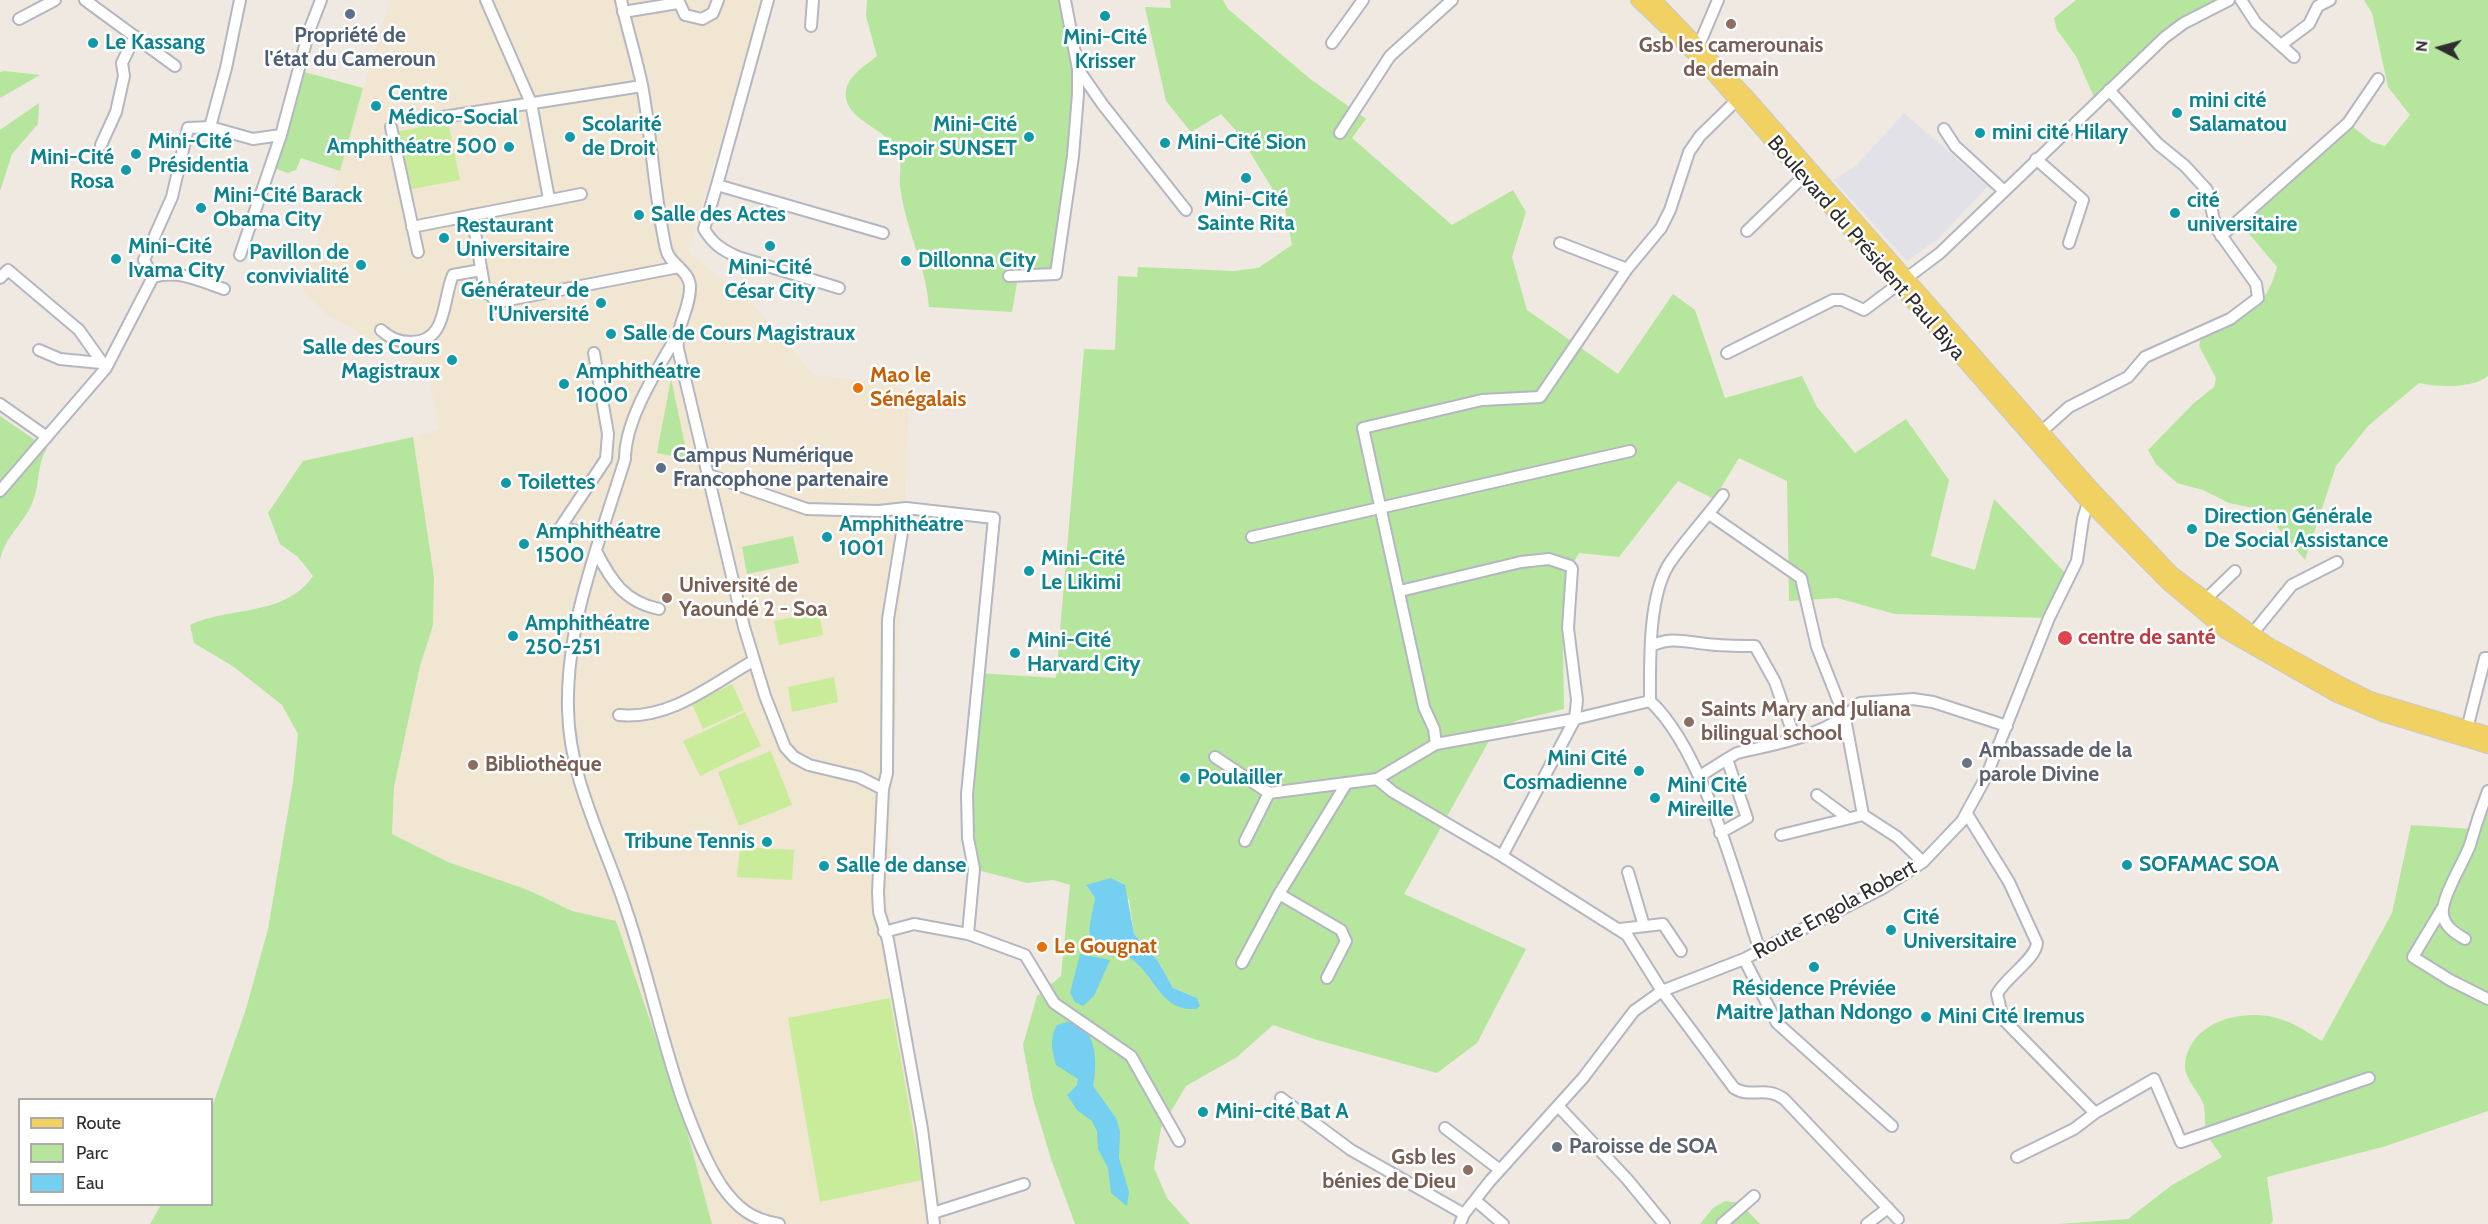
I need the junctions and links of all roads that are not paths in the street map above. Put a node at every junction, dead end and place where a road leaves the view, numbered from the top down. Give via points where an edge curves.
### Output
1 (55, 0) edge
2 (85, 0) edge
3 (240, 0) edge
4 (321, 0) edge
5 (486, 0) edge
6 (621, 0) edge
7 (718, 0) edge
8 (768, 0) edge
9 (813, 0) edge
10 (1065, 0) edge
11 (1363, 0) edge
12 (1452, 0) edge
13 (1638, 0) edge
14 (1654, 0) edge
15 (1718, 0) edge
16 (2229, 0) edge
17 (2241, 0) edge
18 (2330, 0) edge
19 (678, 2) edge
20 (624, 12) junction
21 (19, 19) dead end
22 (811, 26) dead end
23 (135, 36) junction
24 (1332, 43) dead end
25 (1699, 45) junction
26 (2281, 45) junction
27 (2294, 57) dead end
28 (175, 66) dead end
29 (1078, 69) junction
30 (2378, 79) dead end
31 (642, 86) junction
32 (2109, 90) junction
33 (1740, 97) junction
34 (531, 103) junction
35 (424, 120) dead end
36 (210, 127) junction
37 (391, 127) dead end
38 (1944, 129) dead end
39 (1340, 133) dead end
40 (281, 135) junction
41 (101, 145) dead end
42 (2037, 159) junction
43 (1803, 177) junction
44 (717, 185) junction
45 (2003, 190) junction
46 (582, 194) dead end
47 (549, 199) junction
48 (1186, 210) dead end
49 (472, 215) junction
50 (412, 227) junction
51 (1747, 231) dead end
52 (883, 233) dead end
53 (2221, 236) junction
54 (1560, 243) dead end
55 (2069, 243) dead end
56 (418, 252) dead end
57 (240, 255) dead end
58 (679, 267) junction
59 (1627, 269) junction
60 (481, 270) junction
61 (1009, 276) dead end
62 (153, 277) junction
63 (0, 278) edge
64 (1902, 282) junction
65 (838, 288) dead end
66 (224, 289) dead end
67 (381, 330) dead end
68 (676, 337) junction
69 (39, 350) dead end
70 (594, 352) dead end
71 (1727, 353) dead end
72 (103, 366) junction
73 (0, 404) edge
74 (2041, 432) junction
75 (46, 437) junction
76 (1630, 451) dead end
77 (709, 474) junction
78 (0, 492) edge
79 (1723, 495) dead end
80 (2090, 495) junction
81 (1382, 507) junction
82 (906, 508) junction
83 (1709, 514) junction
84 (601, 535) junction
85 (1252, 537) dead end
86 (596, 551) junction
87 (2337, 562) dead end
88 (2235, 571) dead end
89 (1400, 591) junction
90 (2205, 600) junction
91 (659, 609) dead end
92 (2248, 638) junction
93 (1651, 646) junction
94 (2488, 658) edge
95 (753, 661) junction
96 (1650, 701) junction
97 (619, 715) dead end
98 (1845, 718) junction
99 (1575, 719) junction
100 (2007, 726) junction
101 (2468, 729) junction
102 (2488, 734) edge
103 (1795, 739) junction
104 (1436, 744) junction
105 (2488, 746) edge
106 (1215, 757) dead end
107 (1727, 759) junction
108 (1700, 777) junction
109 (1377, 779) junction
110 (1346, 784) junction
111 (883, 789) junction
112 (2488, 791) edge
113 (1269, 793) junction
114 (1817, 795) dead end
115 (1967, 814) junction
116 (1863, 815) junction
117 (1848, 818) junction
118 (1720, 833) junction
119 (1781, 835) dead end
120 (1245, 841) dead end
121 (1502, 856) junction
122 (1923, 862) junction
123 (1628, 872) dead end
124 (1279, 894) junction
125 (2444, 907) junction
126 (1644, 926) junction
127 (1620, 929) junction
128 (884, 932) junction
129 (968, 934) junction
130 (2465, 939) dead end
131 (1681, 951) dead end
132 (1760, 951) junction
133 (1744, 959) junction
134 (1242, 963) dead end
135 (1327, 978) dead end
136 (1662, 991) junction
137 (2488, 999) edge
138 (2369, 1078) dead end
139 (1281, 1098) dead end
140 (1559, 1107) junction
141 (2094, 1113) junction
142 (1892, 1126) dead end
143 (1445, 1128) dead end
144 (1179, 1141) dead end
145 (2017, 1157) dead end
146 (1500, 1170) junction
147 (1024, 1184) dead end
148 (1754, 1197) dead end
149 (1475, 1200) junction
150 (1888, 1208) junction
151 (934, 1219) edge
152 (1462, 1219) edge
153 (1898, 1219) dead end
154 (779, 1224) edge
155 (1503, 1224) edge
156 (1664, 1224) edge
157 (1722, 1224) edge
158 (1867, 1224) edge

1 - 21 street
2 - 23 street
3 - 36 street
4 - 40 street
5 - 34 street
6 - 20 street
7 - 19 street via 713,13 702,20 685,15
8 - 44 street
9 - 22 street
10 - 29 street
11 - 24 street
12 - 39 street via 1390,56
13 - 33 main road, Boulevard du Président Paul Biya
14 - 25 main road, Boulevard du Président Paul Biya
15 - 25 street
16 - 32 street via 2175,30
17 - 26 street via 2253,19
18 - 26 street via 2318,6 2309,24
19 - 20 street
20 - 31 street
23 - 28 street
23 - 41 street via 122,63 124,76 117,112
25 - 33 main road, Boulevard du Président Paul Biya
26 - 27 street
29 - 48 street
29 - 61 street via 1073,156 1056,274
30 - 53 street via 2348,123
31 - 34 street
31 - 58 street via 666,252
32 - 42 street
32 - 53 street via 2207,190
33 - 43 main road, Boulevard du Président Paul Biya
33 - 59 street via 1689,152 1666,220
33 - 64 main road, Boulevard du Président Paul Biya
34 - 35 street
34 - 47 street
36 - 40 street via 253,139
36 - 62 street via 192,126 186,131 172,197 144,260
37 - 50 street
38 - 45 street via 1955,146
40 - 57 street
42 - 45 street
42 - 55 street via 2083,200
43 - 51 street
43 - 64 main road, Boulevard du Président Paul Biya
44 - 52 street
44 - 65 street via 704,229 722,250
45 - 64 street via 1940,253
46 - 47 street
47 - 49 street
49 - 50 street
49 - 60 street
50 - 56 street
53 - 74 street via 2256,284 2259,293 2254,303 2204,332 2145,357 2128,377 2069,407
54 - 59 street
58 - 60 street via 498,302 485,291
58 - 68 street via 690,285
59 - 81 street via 1540,397 1482,400 1363,428
60 - 67 street via 453,275 440,325 423,341 399,342
62 - 66 street via 173,273
62 - 72 street via 127,333
63 - 72 street via 8,270 50,304 79,330
64 - 71 street via 1864,310 1833,300
64 - 74 main road, Boulevard du Président Paul Biya
64 - 80 main road, Boulevard du Président Paul Biya
68 - 77 street
68 - 84 street via 651,382 625,445 625,459
69 - 72 street via 60,359
70 - 84 street via 608,434 606,459 560,528
72 - 75 street
73 - 75 street
74 - 80 main road, Boulevard du Président Paul Biya
75 - 78 street
76 - 81 street
77 - 82 street via 807,509 879,512
77 - 95 street
79 - 83 street
80 - 90 main road via 2172,574
80 - 92 main road via 2167,582 2225,631
80 - 100 street, Route Engola Robert via 2077,561 2049,618
81 - 85 street
81 - 89 street
82 - 111 street via 888,619 887,773
82 - 129 street via 994,518 967,794 968,838 974,869
83 - 93 street via 1666,571
83 - 98 street via 1801,578 1816,646
84 - 86 street
86 - 91 street via 607,574 638,604
86 - 154 street via 577,616 570,663 568,710 577,773 628,915 663,1039 700,1143 720,1184 740,1209
87 - 92 street via 2292,585
88 - 90 street
89 - 99 street via 1521,562 1549,559 1570,566 1568,628 1577,700
89 - 104 street via 1424,707
90 - 92 main road
92 - 101 main road via 2370,699
92 - 105 main road via 2337,695 2367,709
93 - 96 street
93 - 103 street via 1677,639 1755,646 1775,682
94 - 101 street
95 - 97 street via 674,708
95 - 111 street via 777,729 794,756 809,765 859,777
96 - 99 street
96 - 108 street via 1663,712
98 - 100 street via 1860,703 1913,699
98 - 103 street
98 - 116 street
99 - 104 street
99 - 121 street
100 - 115 street, Route Engola Robert
101 - 102 main road
103 - 107 street
104 - 109 street
106 - 113 street
107 - 108 street
107 - 118 street via 1747,818
108 - 118 street
109 - 110 street
109 - 121 street
110 - 113 street
110 - 124 street
111 - 128 street via 878,892
112 - 125 street
113 - 120 street
114 - 117 street
115 - 122 street, Route Engola Robert
115 - 141 street via 2009,882 2037,943 2034,953 1997,994 2003,1019
116 - 117 street
116 - 122 street via 1897,837
117 - 119 street
118 - 132 street
121 - 127 street
122 - 132 street, Route Engola Robert via 1883,888
123 - 126 street
124 - 134 street
124 - 135 street via 1341,930 1346,942
125 - 130 street via 2445,921
125 - 137 street via 2414,957
126 - 127 street
126 - 131 street via 1663,924
127 - 136 street
128 - 129 street via 914,924
128 - 151 street via 920,1117
129 - 144 street via 1025,955 1054,1003 1131,1056
132 - 133 street, Route Engola Robert
133 - 136 street, Route Engola Robert
133 - 142 street via 1777,1023
136 - 140 street, Route Engola Robert via 1626,1020
136 - 150 street via 1734,1088 1744,1093 1769,1091 1784,1099
138 - 141 street via 2181,1142 2154,1079
139 - 152 street via 1351,1150
140 - 146 street, Route Engola Robert
140 - 156 street
141 - 145 street via 2074,1129
143 - 146 street
146 - 149 street, Route Engola Robert
147 - 151 street
148 - 157 street
149 - 152 street, Route Engola Robert
149 - 155 street
150 - 153 street
150 - 158 street

